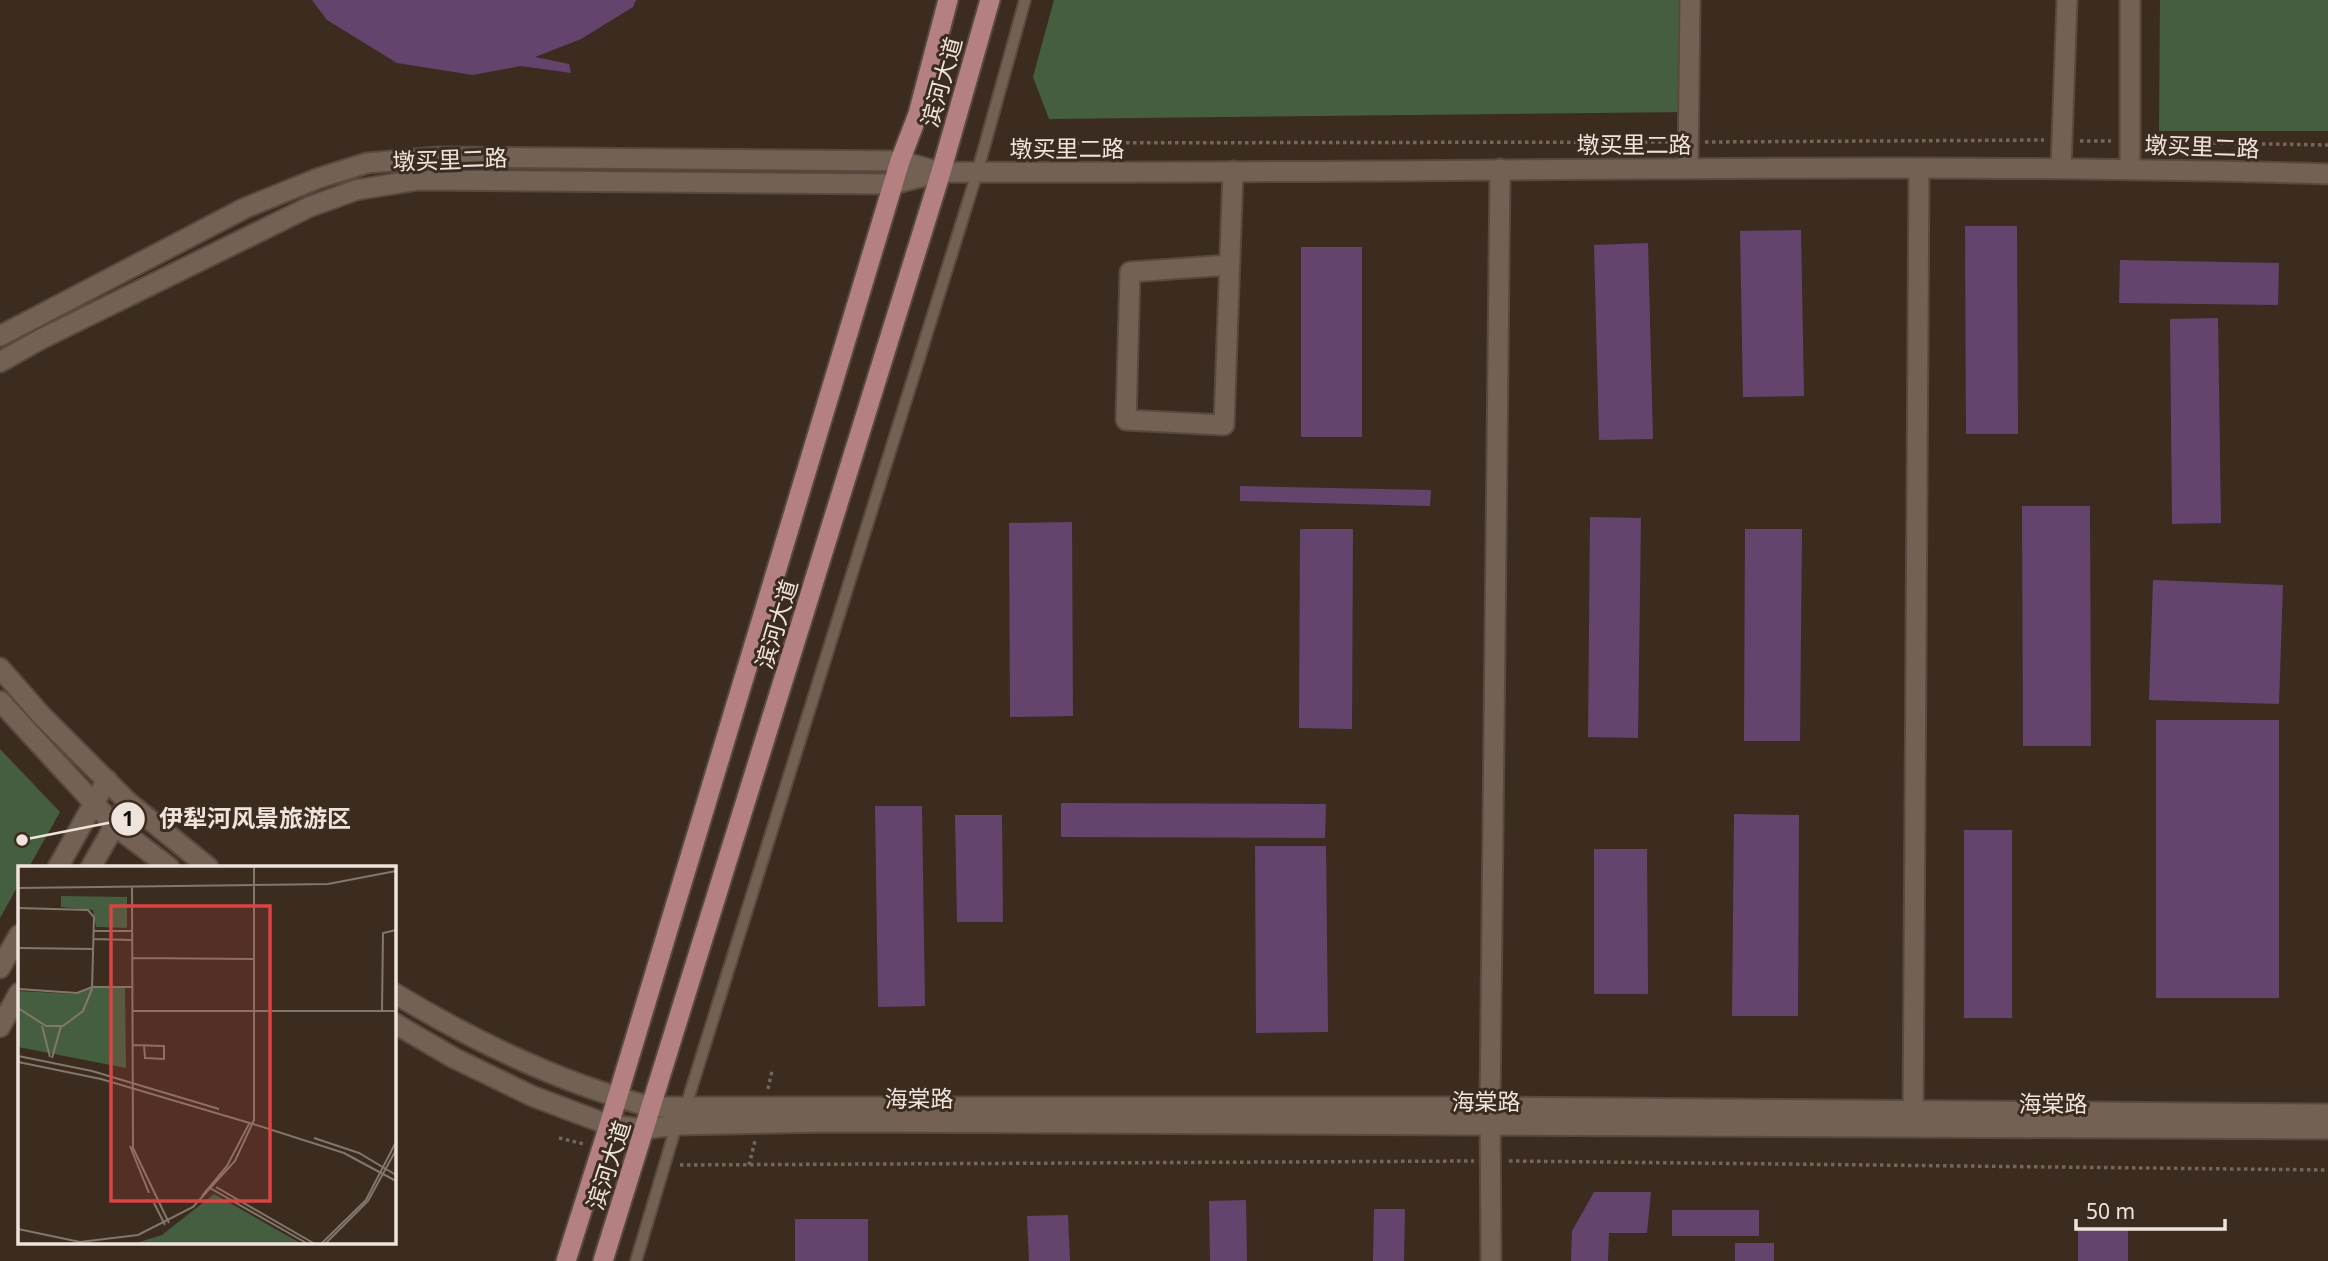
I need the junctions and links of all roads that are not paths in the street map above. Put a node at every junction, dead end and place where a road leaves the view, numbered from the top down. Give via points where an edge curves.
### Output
1 (948, 0) edge
2 (990, 0) edge
3 (1025, 0) edge
4 (1690, 0) edge
5 (2067, 0) edge
6 (2130, 0) edge
7 (900, 161) junction
8 (1688, 168) junction
9 (2062, 168) junction
10 (2130, 168) junction
11 (1500, 169) junction
12 (1919, 169) junction
13 (1233, 171) junction
14 (941, 172) junction
15 (976, 173) junction
16 (2328, 174) edge
17 (893, 184) junction
18 (1229, 265) junction
19 (0, 336) edge
20 (0, 362) edge
21 (0, 668) edge
22 (0, 701) edge
23 (107, 780) junction
24 (128, 802) junction
25 (94, 804) junction
26 (114, 826) junction
27 (59, 866) edge
28 (92, 866) edge
29 (168, 866) edge
30 (207, 866) edge
31 (18, 936) edge
32 (0, 968) edge
33 (396, 994) edge
34 (18, 995) edge
35 (396, 1024) edge
36 (0, 1027) edge
37 (616, 1098) junction
38 (652, 1107) junction
39 (686, 1107) junction
40 (2328, 1114) edge
41 (1490, 1116) junction
42 (1913, 1119) junction
43 (609, 1125) junction
44 (676, 1125) junction
45 (645, 1129) junction
46 (2328, 1129) edge
47 (566, 1261) edge
48 (603, 1261) edge
49 (636, 1261) edge
50 (1491, 1261) edge

1 - 7 main road, 滨河大道 via 918,114
2 - 14 main road, 滨河大道
3 - 15 lane
4 - 8 street
5 - 9 street
6 - 10 street
7 - 14 street, 墩买里二路
7 - 17 main road, 滨河大道
7 - 19 street, 墩买里二路 via 439,157 367,163 245,208
8 - 11 street, 墩买里二路
8 - 12 street, 墩买里二路
9 - 10 street, 墩买里二路
9 - 12 street, 墩买里二路
10 - 16 street, 墩买里二路
11 - 13 street, 墩买里二路
11 - 41 street
12 - 42 street
13 - 15 street, 墩买里二路
13 - 18 street
14 - 15 street, 墩买里二路
14 - 17 street, 墩买里二路
14 - 38 main road, 滨河大道
15 - 39 lane
17 - 20 street, 墩买里二路 via 418,180 356,190 309,207
17 - 37 main road, 滨河大道
18 - 18 street via 1224,425 1126,420 1130,272
21 - 23 street
22 - 25 street
23 - 24 street
23 - 25 street
24 - 26 street
24 - 30 street
25 - 26 street
25 - 27 street
26 - 28 street
26 - 29 street
31 - 32 street
33 - 37 street, 海棠路 via 453,1029 539,1070
34 - 36 street
35 - 43 street, 海棠路 via 532,1096
37 - 38 street, 海棠路
37 - 43 main road, 滨河大道
38 - 39 street, 海棠路
38 - 45 main road, 滨河大道
39 - 41 street, 海棠路
39 - 44 lane
40 - 42 street, 海棠路
41 - 42 street, 海棠路
41 - 44 street, 海棠路
41 - 50 street
42 - 46 street, 海棠路
43 - 45 street, 海棠路
43 - 47 main road, 滨河大道
44 - 45 street, 海棠路
44 - 49 lane
45 - 48 main road, 滨河大道

